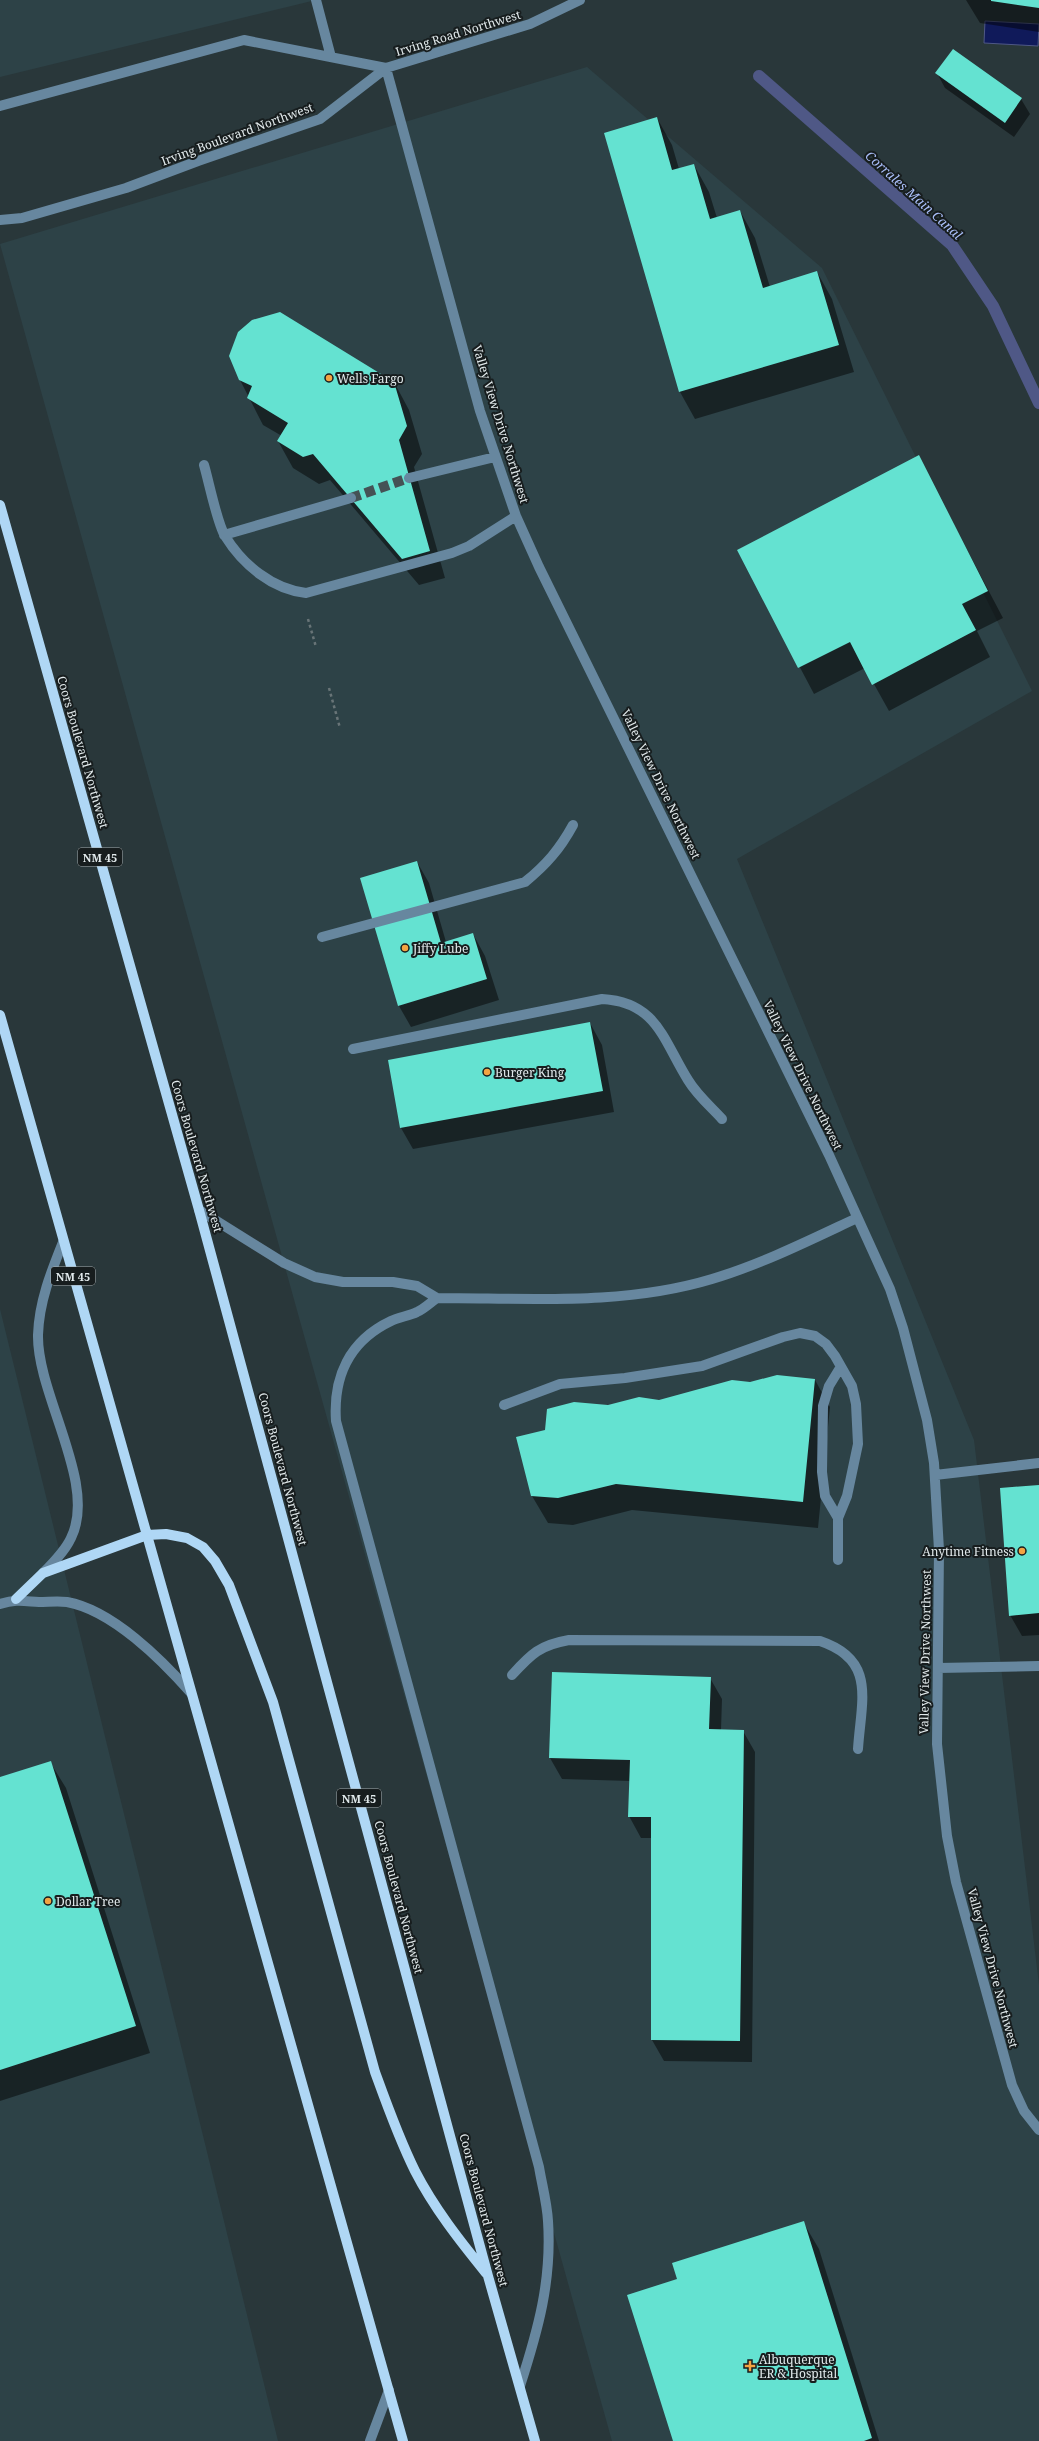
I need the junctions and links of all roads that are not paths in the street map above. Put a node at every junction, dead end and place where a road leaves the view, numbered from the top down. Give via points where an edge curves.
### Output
1 (316, 0) edge
2 (580, 0) edge
3 (331, 57) junction
4 (386, 68) junction
5 (0, 106) edge
6 (0, 220) edge
7 (495, 457) junction
8 (204, 465) dead end
9 (409, 478) tunnel mouth
10 (351, 498) tunnel mouth
11 (0, 505) edge
12 (516, 516) junction
13 (224, 535) junction
14 (573, 825) dead end
15 (322, 937) dead end
16 (0, 1016) edge
17 (353, 1049) dead end
18 (722, 1119) dead end
19 (199, 1210) junction
20 (857, 1218) junction
21 (63, 1242) junction
22 (437, 1298) junction
23 (840, 1368) junction
24 (504, 1405) dead end
25 (1039, 1463) edge
26 (935, 1475) junction
27 (838, 1518) junction
28 (147, 1535) junction
29 (838, 1560) dead end
30 (43, 1573) junction
31 (16, 1599) junction
32 (0, 1604) edge
33 (1039, 1666) edge
34 (938, 1668) junction
35 (512, 1675) dead end
36 (191, 1693) junction
37 (858, 1749) dead end
38 (1039, 2130) edge
39 (488, 2276) junction
40 (520, 2386) junction
41 (389, 2390) junction
42 (370, 2441) edge
43 (403, 2441) edge
44 (535, 2441) edge

1 - 3 street
2 - 4 street, Irving Road Northwest via 530,24
3 - 4 street
3 - 5 street via 244,40
4 - 6 street, Irving Boulevard Northwest via 320,119 198,160 126,188 22,218
4 - 7 street, Valley View Drive Northwest
7 - 9 street
7 - 12 street, Valley View Drive Northwest
8 - 13 street
10 - 13 street
11 - 19 main road, Coors Boulevard Northwest / NM 45
12 - 13 street via 469,546 452,553 306,594 284,589 262,576
12 - 20 street, Valley View Drive Northwest via 829,1155
14 - 15 street via 562,846 546,865 525,882
16 - 21 main road, NM 45
17 - 18 street via 602,999 619,1000 635,1006 650,1017 662,1033 689,1082
19 - 22 street via 284,1263 315,1277 343,1282 393,1282 417,1286
19 - 39 main road, Coors Boulevard Northwest / NM 45
20 - 22 street via 752,1265 711,1279 668,1289 626,1296 587,1298
20 - 26 street, Valley View Drive Northwest via 890,1289 903,1328 927,1420
21 - 28 main road, NM 45
21 - 30 street via 46,1285 38,1336 45,1377 78,1492 78,1512 71,1538
22 - 40 street via 417,1312 391,1320 369,1335 351,1353 341,1374 334,1399 336,1421 539,2167 548,2221 548,2274 539,2326
23 - 24 street via 826,1344 815,1336 800,1333 702,1366 625,1378 560,1384
23 - 27 street via 852,1386 856,1404 858,1444 847,1496
23 - 27 street via 829,1386 823,1406 822,1472 825,1496
25 - 26 street
26 - 34 street, Valley View Drive Northwest via 940,1550
27 - 29 street
28 - 30 main road
28 - 36 main road, NM 45
28 - 39 main road via 166,1534 187,1538 203,1547 216,1561 229,1584 273,1702 375,2072 392,2118 415,2171 445,2221
30 - 31 main road
31 - 32 street
31 - 36 street via 67,1602 89,1610 139,1642 165,1663
33 - 34 street
34 - 38 street, Valley View Drive Northwest via 937,1744 941,1793 956,1882 1012,2085 1024,2111
35 - 37 street via 530,1656 549,1643 569,1640 820,1641 837,1647 850,1657 859,1670 862,1684
36 - 41 main road, NM 45
39 - 40 main road, Coors Boulevard Northwest / NM 45
40 - 44 main road, Coors Boulevard Northwest / NM 45
41 - 42 street
41 - 43 main road, NM 45

